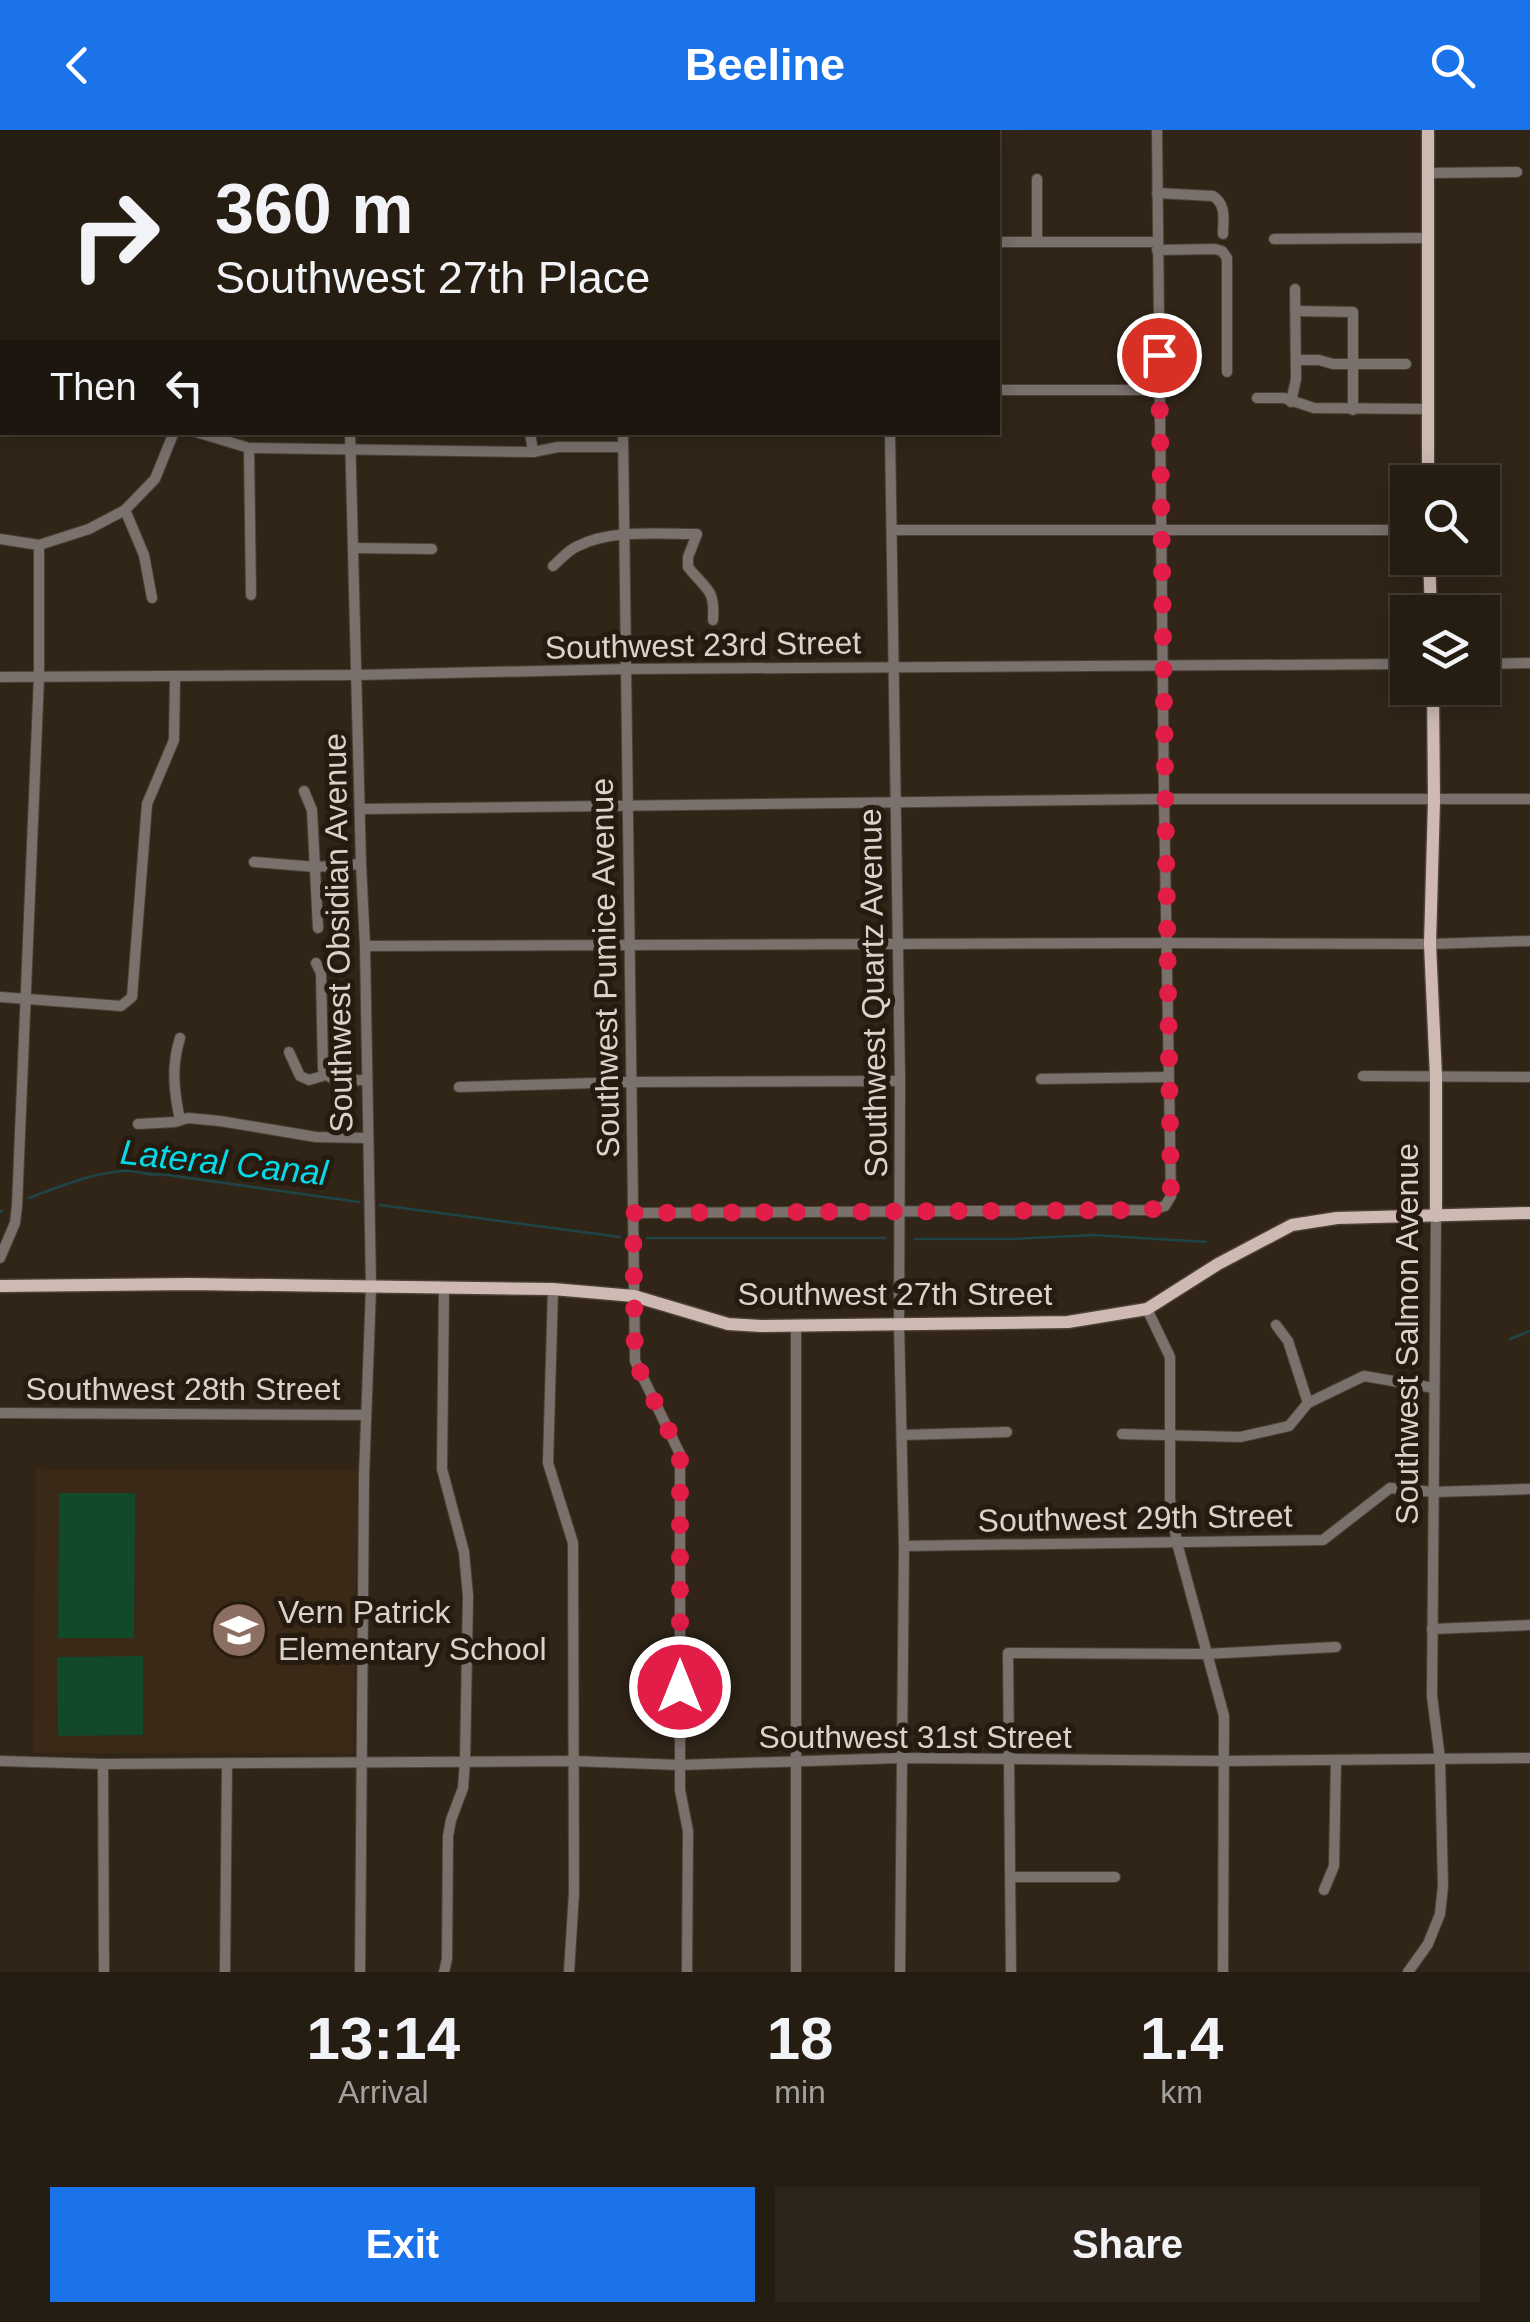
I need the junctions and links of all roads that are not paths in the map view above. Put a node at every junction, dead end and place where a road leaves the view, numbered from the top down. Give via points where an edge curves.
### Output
1 (1158, 130) edge
2 (1428, 130) edge
3 (1517, 172) dead end
4 (1428, 173) junction
5 (1037, 179) dead end
6 (1157, 194) junction
7 (1223, 234) dead end
8 (1427, 238) junction
9 (1274, 239) dead end
10 (1000, 242) edge
11 (1037, 242) junction
12 (1157, 246) junction
13 (1296, 289) dead end
14 (1296, 312) junction
15 (1296, 360) junction
16 (1353, 363) junction
17 (1406, 364) dead end
18 (1226, 372) dead end
19 (1000, 390) edge
20 (1160, 390) junction
21 (1257, 398) dead end
22 (1291, 402) junction
23 (1354, 410) junction
24 (1428, 410) junction
25 (173, 435) edge
26 (206, 435) edge
27 (350, 435) edge
28 (530, 435) edge
29 (623, 435) edge
30 (890, 435) edge
31 (623, 447) junction
32 (249, 448) junction
33 (349, 449) junction
34 (533, 452) junction
35 (1428, 465) edge
36 (125, 510) junction
37 (892, 530) junction
38 (1162, 530) junction
39 (1390, 530) edge
40 (624, 536) junction
41 (0, 540) edge
42 (39, 546) junction
43 (354, 548) junction
44 (432, 549) dead end
45 (553, 566) dead end
46 (251, 595) dead end
47 (152, 598) dead end
48 (712, 620) dead end
49 (1530, 663) edge
50 (1390, 664) edge
51 (1500, 664) edge
52 (1164, 666) junction
53 (894, 668) junction
54 (626, 670) junction
55 (357, 676) junction
56 (0, 677) edge
57 (39, 677) junction
58 (174, 677) junction
59 (1434, 705) edge
60 (304, 791) dead end
61 (1164, 799) junction
62 (1530, 799) edge
63 (1434, 800) junction
64 (896, 802) junction
65 (628, 806) junction
66 (360, 810) junction
67 (254, 862) dead end
68 (360, 864) junction
69 (316, 867) junction
70 (318, 928) dead end
71 (1530, 941) edge
72 (1168, 943) junction
73 (630, 944) junction
74 (898, 944) junction
75 (1430, 944) junction
76 (365, 946) junction
77 (316, 963) dead end
78 (0, 997) edge
79 (26, 998) junction
80 (180, 1038) dead end
81 (289, 1052) dead end
82 (326, 1076) junction
83 (1364, 1076) dead end
84 (1530, 1076) edge
85 (1168, 1077) junction
86 (1436, 1077) junction
87 (1041, 1079) dead end
88 (367, 1080) junction
89 (900, 1081) junction
90 (632, 1082) junction
91 (460, 1087) dead end
92 (180, 1120) junction
93 (138, 1124) dead end
94 (368, 1138) junction
95 (901, 1210) junction
96 (1530, 1212) edge
97 (633, 1213) junction
98 (1436, 1216) junction
99 (0, 1258) edge
100 (0, 1286) edge
101 (371, 1288) junction
102 (444, 1288) junction
103 (553, 1289) junction
104 (634, 1296) junction
105 (1147, 1309) junction
106 (900, 1324) junction
107 (796, 1325) junction
108 (1276, 1325) dead end
109 (1434, 1388) junction
110 (1308, 1403) junction
111 (0, 1412) edge
112 (365, 1414) junction
113 (1007, 1432) dead end
114 (1122, 1434) dead end
115 (902, 1436) junction
116 (1170, 1436) junction
117 (1530, 1489) edge
118 (1434, 1492) junction
119 (1177, 1542) junction
120 (904, 1546) junction
121 (1530, 1625) edge
122 (1432, 1629) junction
123 (1336, 1647) dead end
124 (1206, 1654) junction
125 (900, 1758) junction
126 (1530, 1758) edge
127 (1440, 1759) junction
128 (1011, 1760) junction
129 (1336, 1760) junction
130 (0, 1761) edge
131 (573, 1761) junction
132 (797, 1761) junction
133 (1223, 1761) junction
134 (360, 1762) junction
135 (466, 1762) junction
136 (103, 1764) junction
137 (227, 1764) junction
138 (680, 1765) junction
139 (1011, 1877) junction
140 (1116, 1877) dead end
141 (1324, 1890) dead end
142 (104, 1972) edge
143 (224, 1972) edge
144 (360, 1972) edge
145 (444, 1972) edge
146 (569, 1972) edge
147 (687, 1972) edge
148 (796, 1972) edge
149 (900, 1972) edge
150 (1010, 1972) edge
151 (1224, 1972) edge
152 (1408, 1972) edge

1 - 6 street
2 - 4 main road
3 - 4 street
4 - 8 main road
5 - 11 street
6 - 7 street via 1214,196 1223,205
6 - 12 street
8 - 9 street
8 - 24 main road
10 - 11 street
11 - 12 street
12 - 18 street via 1215,249 1227,258
12 - 20 street
13 - 14 street
14 - 15 street
14 - 16 street via 1353,312
15 - 16 street
15 - 22 street
16 - 17 street
16 - 23 street
19 - 20 street
20 - 38 street
21 - 22 street
22 - 23 street
23 - 24 street
24 - 35 main road
25 - 36 street via 154,479
26 - 32 street
27 - 33 street, Southwest Obsidian Avenue
28 - 34 street
29 - 31 street, Southwest Pumice Avenue
30 - 37 street, Southwest Quartz Avenue
31 - 34 street
31 - 40 street, Southwest Pumice Avenue
32 - 33 street
32 - 46 street
33 - 34 street
33 - 43 street, Southwest Obsidian Avenue
36 - 42 street
36 - 47 street
37 - 38 street
37 - 53 street, Southwest Quartz Avenue
38 - 39 street
38 - 52 street
40 - 45 street via 574,547
40 - 48 street via 697,534 688,568 714,600
40 - 54 street, Southwest Pumice Avenue
41 - 42 street
42 - 57 street
43 - 44 street
43 - 55 street, Southwest Obsidian Avenue
49 - 51 street
50 - 52 street, Southwest 23rd Street
52 - 53 street, Southwest 23rd Street
52 - 61 street
53 - 54 street, Southwest 23rd Street
53 - 64 street, Southwest Quartz Avenue
54 - 55 street, Southwest 23rd Street
54 - 65 street, Southwest Pumice Avenue
55 - 58 street, Southwest 23rd Street
55 - 66 street, Southwest Obsidian Avenue
56 - 57 street, Southwest 23rd Street
57 - 58 street, Southwest 23rd Street
57 - 79 street
58 - 79 street via 174,740 147,804 132,998 120,1006
59 - 63 main road, Southwest Salmon Avenue
60 - 69 street
61 - 63 street
61 - 64 street
61 - 72 street
62 - 63 street
63 - 75 main road, Southwest Salmon Avenue
64 - 65 street
64 - 74 street, Southwest Quartz Avenue
65 - 66 street
65 - 73 street, Southwest Pumice Avenue
66 - 68 street, Southwest Obsidian Avenue
67 - 69 street
68 - 69 street
68 - 76 street, Southwest Obsidian Avenue
69 - 70 street
71 - 75 street
72 - 74 street
72 - 75 street
72 - 85 street
73 - 74 street
73 - 76 street
73 - 90 street, Southwest Pumice Avenue
74 - 89 street, Southwest Quartz Avenue
75 - 86 main road, Southwest Salmon Avenue
76 - 88 street, Southwest Obsidian Avenue
77 - 82 street
78 - 79 street
79 - 99 street via 17,1206
80 - 92 street via 174,1074
81 - 82 street via 300,1076
82 - 88 street
83 - 86 street
84 - 86 street
85 - 87 street
85 - 95 street via 1171,1196 1165,1206
86 - 98 main road, Southwest Salmon Avenue
88 - 94 street, Southwest Obsidian Avenue
89 - 90 street
89 - 95 street, Southwest Quartz Avenue
90 - 91 street
90 - 97 street, Southwest Pumice Avenue
92 - 93 street
92 - 94 street
94 - 101 street, Southwest Obsidian Avenue
95 - 97 street
95 - 106 street, Southwest Quartz Avenue
96 - 98 main road, Southwest 27th Street
97 - 104 street, Southwest Pumice Avenue
98 - 105 main road, Southwest 27th Street via 1292,1225
98 - 109 street, Southwest Salmon Avenue
100 - 101 main road, Southwest 27th Street
101 - 102 main road, Southwest 27th Street
101 - 112 street, Southwest Obsidian Avenue
102 - 103 main road, Southwest 27th Street
102 - 135 street via 442,1469 468,1596
103 - 104 main road, Southwest 27th Street
103 - 131 street via 548,1463 573,1542
104 - 107 main road, Southwest 27th Street via 728,1324
104 - 138 street, Southwest Pumice Avenue via 635,1361 680,1454
105 - 106 main road, Southwest 27th Street via 1068,1322
105 - 116 street via 1170,1357
106 - 107 main road, Southwest 27th Street
106 - 115 street, Southwest Quartz Avenue
107 - 132 street
108 - 110 street via 1288,1341
109 - 110 street via 1364,1376
109 - 118 street, Southwest Salmon Avenue
110 - 116 street via 1290,1426 1240,1437
111 - 112 street, Southwest 28th Street
112 - 134 street, Southwest Obsidian Avenue
113 - 115 street
114 - 116 street
115 - 120 street, Southwest Quartz Avenue
116 - 119 street
117 - 118 street, Southwest 29th Street
118 - 119 street, Southwest 29th Street via 1390,1488 1322,1540
118 - 122 street, Southwest Salmon Avenue
119 - 120 street, Southwest 29th Street
119 - 124 street
120 - 125 street, Southwest Quartz Avenue
121 - 122 street
122 - 127 street, Southwest Salmon Avenue
123 - 124 street
124 - 128 street via 1008,1652
124 - 133 street via 1224,1716
125 - 128 street, Southwest 31st Street
125 - 132 street, Southwest 31st Street
125 - 149 street, Southwest Quartz Avenue
126 - 127 street, Southwest 31st Street
127 - 129 street, Southwest 31st Street
127 - 152 street, Southwest Salmon Avenue via 1440,1914
128 - 133 street, Southwest 31st Street
128 - 139 street
129 - 133 street, Southwest 31st Street
129 - 141 street via 1334,1866
130 - 136 street, Southwest 31st Street
131 - 135 street, Southwest 31st Street
131 - 138 street, Southwest 31st Street
131 - 146 street
132 - 138 street, Southwest 31st Street
132 - 148 street
133 - 151 street
134 - 135 street, Southwest 31st Street
134 - 137 street, Southwest 31st Street
134 - 144 street, Southwest Obsidian Avenue
135 - 145 street via 448,1836
136 - 137 street, Southwest 31st Street
136 - 142 street
137 - 143 street
138 - 147 street, Southwest Pumice Avenue via 688,1831
139 - 140 street
139 - 150 street

